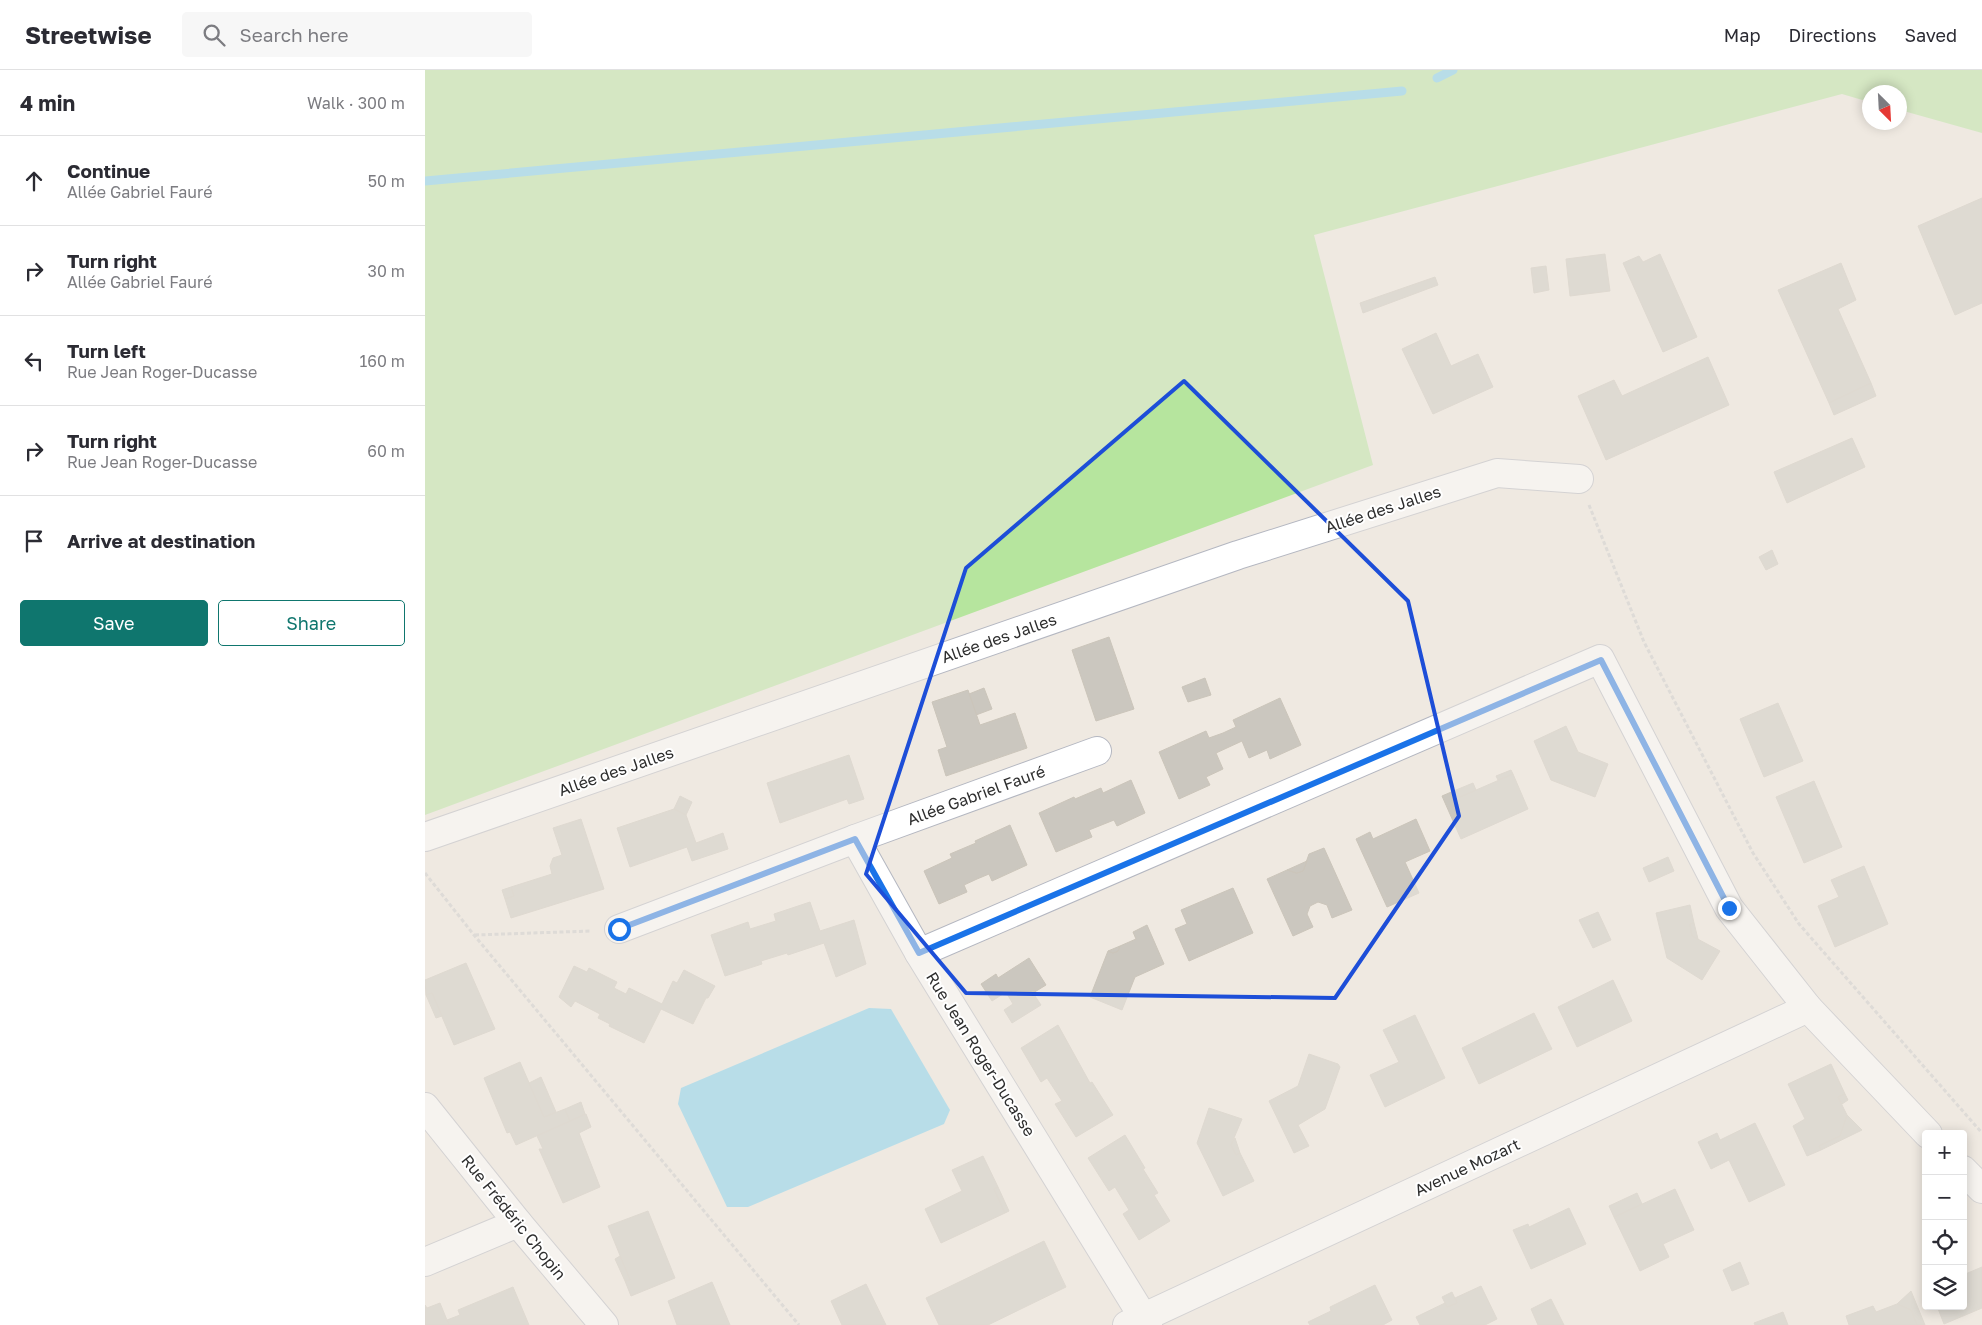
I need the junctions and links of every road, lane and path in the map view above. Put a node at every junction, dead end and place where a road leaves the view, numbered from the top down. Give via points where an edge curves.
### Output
1 (1579, 479) joint
2 (1097, 751) dead end
3 (425, 837) edge
4 (855, 839) junction
5 (425, 872) edge
6 (619, 929) joint
7 (474, 935) junction
8 (919, 953) junction
9 (1808, 1008) junction
10 (425, 1107) edge
11 (1925, 1130) edge
12 (1982, 1133) edge
13 (1967, 1174) edge
14 (1982, 1189) edge
15 (518, 1223) junction
16 (425, 1262) edge
17 (1139, 1322) edge
18 (603, 1325) edge
19 (799, 1325) edge

1 - 3 street, Allée des Jalles via 1497,473 1487,476 1238,555
1 - 12 path via 1644,642 1753,853 1799,924
2 - 4 street, Allée Gabriel Fauré
4 - 6 street, Allée Gabriel Fauré
4 - 8 street
5 - 7 path
6 - 7 path
7 - 19 path
8 - 9 street, Rue Jean Roger-Ducasse via 1601,660 1729,908
8 - 17 street, Rue Jean Roger-Ducasse
9 - 11 street
9 - 17 street, Avenue Mozart
10 - 15 street, Rue Frédéric Chopin
13 - 14 street
15 - 16 street
15 - 18 street, Rue Frédéric Chopin

